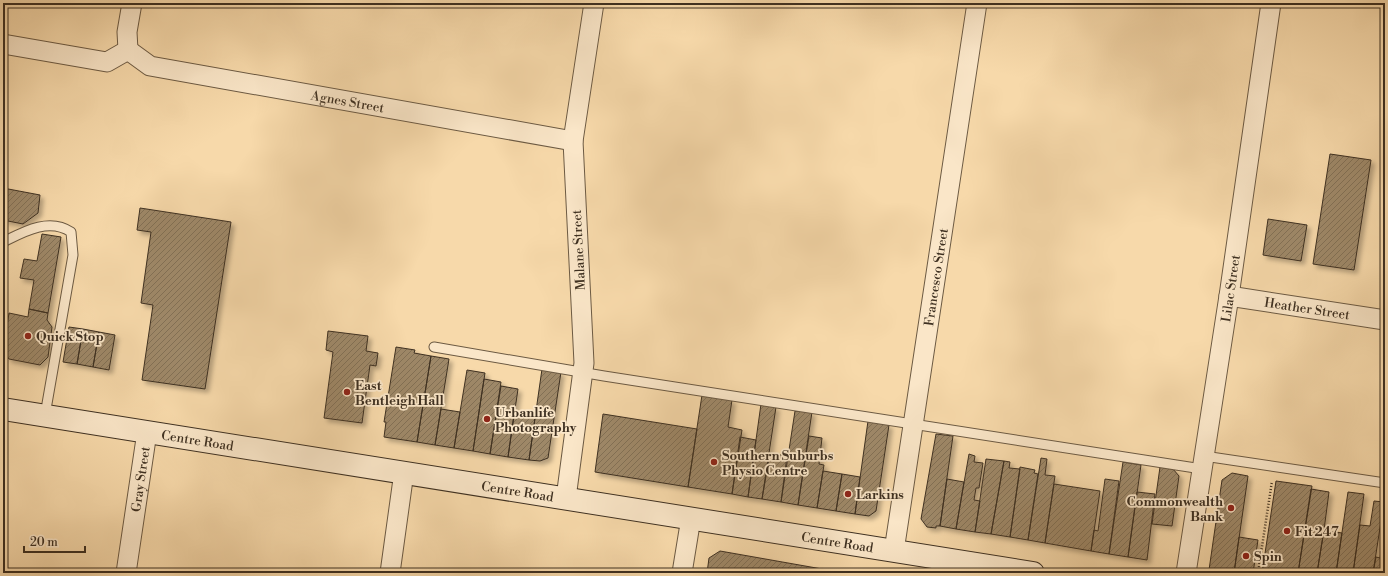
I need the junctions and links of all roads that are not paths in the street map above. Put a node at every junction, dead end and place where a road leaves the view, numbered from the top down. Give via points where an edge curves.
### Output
1 (132, 3) edge
2 (594, 3) edge
3 (976, 3) edge
4 (1271, 3) edge
5 (3, 44) edge
6 (128, 50) junction
7 (573, 141) junction
8 (3, 242) edge
9 (1229, 296) junction
10 (1385, 320) edge
11 (434, 347) dead end
12 (583, 372) junction
13 (3, 409) edge
14 (45, 416) junction
15 (913, 424) junction
16 (147, 432) junction
17 (1203, 462) junction
18 (404, 472) junction
19 (1385, 483) edge
20 (566, 498) junction
21 (691, 518) junction
22 (894, 551) junction
23 (126, 573) edge
24 (390, 573) edge
25 (682, 573) edge
26 (1033, 573) edge
27 (1186, 573) edge

1 - 6 street via 127,32
2 - 7 street, Malane Street
3 - 15 street, Francesco Street
4 - 9 street, Lilac Street
5 - 6 street via 107,62
6 - 7 street, Agnes Street via 150,66
7 - 12 street, Malane Street
8 - 14 lane via 44,226 56,225 71,232 73,255
9 - 10 street, Heather Street
9 - 17 street, Lilac Street
11 - 12 lane
12 - 15 lane
12 - 20 street, Malane Street
13 - 14 main road, Centre Road
14 - 16 main road, Centre Road
15 - 17 lane
15 - 22 street, Francesco Street
16 - 18 main road, Centre Road
16 - 23 street, Gray Street
17 - 19 lane via 1274,466
17 - 27 street, Lilac Street
18 - 20 main road, Centre Road
18 - 24 street
20 - 21 main road, Centre Road
21 - 22 main road, Centre Road
21 - 25 street
22 - 26 main road, Centre Road

